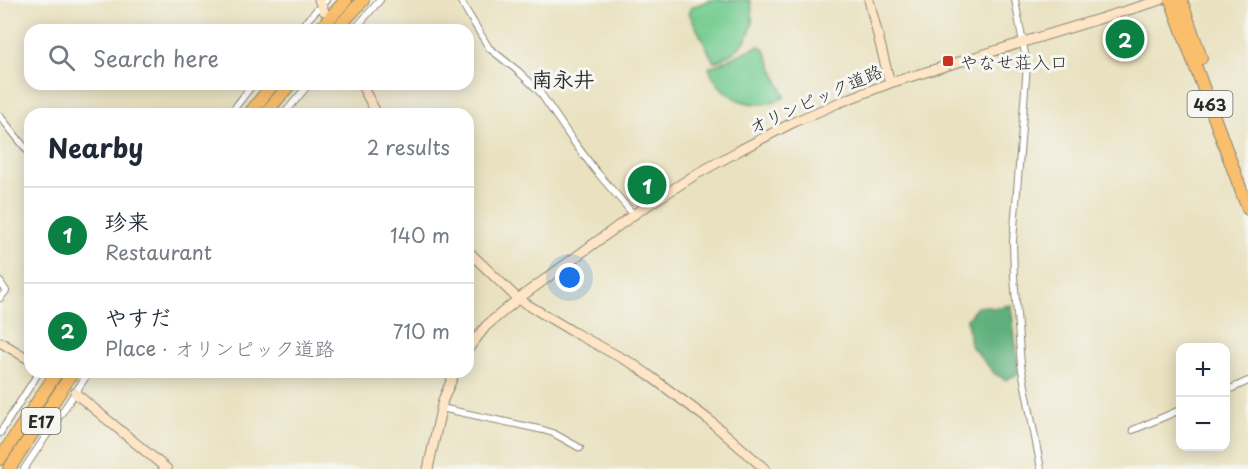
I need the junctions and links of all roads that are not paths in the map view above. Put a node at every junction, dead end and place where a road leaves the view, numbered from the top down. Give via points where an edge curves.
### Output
1 (346, 0) edge
2 (363, 0) edge
3 (380, 0) edge
4 (460, 0) edge
5 (869, 0) edge
6 (1015, 0) edge
7 (1161, 0) edge
8 (1171, 0) edge
9 (1181, 0) edge
10 (323, 4) edge
11 (304, 24) edge
12 (324, 24) edge
13 (341, 24) edge
14 (359, 24) edge
15 (1022, 42) junction
16 (890, 83) junction
17 (248, 90) edge
18 (268, 90) edge
19 (285, 90) edge
20 (304, 90) edge
21 (364, 90) edge
22 (235, 108) edge
23 (254, 108) edge
24 (270, 108) edge
25 (289, 108) edge
26 (374, 108) edge
27 (0, 116) edge
28 (24, 146) edge
29 (1248, 188) edge
30 (1248, 209) edge
31 (634, 215) junction
32 (474, 257) edge
33 (0, 282) edge
34 (0, 298) edge
35 (518, 299) junction
36 (0, 342) edge
37 (474, 342) edge
38 (24, 356) edge
39 (35, 378) edge
40 (53, 378) edge
41 (69, 378) edge
42 (84, 378) edge
43 (452, 378) edge
44 (1248, 381) edge
45 (1230, 389) edge
46 (73, 391) junction
47 (441, 408) junction
48 (1176, 412) edge
49 (1132, 430) dead end
50 (0, 433) edge
51 (580, 448) dead end
52 (0, 459) edge
53 (9, 469) edge
54 (24, 469) edge
55 (167, 469) edge
56 (428, 469) edge
57 (765, 469) edge
58 (1041, 469) edge

1 - 12 highway
2 - 13 highway
3 - 14 street
4 - 31 street via 489,48 539,91 595,170
5 - 16 street
6 - 15 street
7 - 15 street, オリンピック道路
8 - 30 highway, 463
9 - 29 highway, 463
10 - 11 street
15 - 16 street, オリンピック道路
15 - 58 street via 1027,65 1014,276 1021,365
16 - 31 street, オリンピック道路 via 803,118 742,149
17 - 22 street
18 - 23 highway
19 - 24 highway
20 - 25 street
21 - 26 street
27 - 28 street
31 - 35 street, オリンピック道路
32 - 35 street
33 - 34 street via 6,291
35 - 37 street, オリンピック道路 via 486,326
35 - 57 street via 633,364 709,420
36 - 38 street
39 - 50 street
40 - 52 highway, E17
41 - 53 highway, E17
42 - 46 street
43 - 47 street
44 - 45 street
46 - 54 street
46 - 55 street
47 - 51 street via 543,429
47 - 56 street
48 - 49 street

